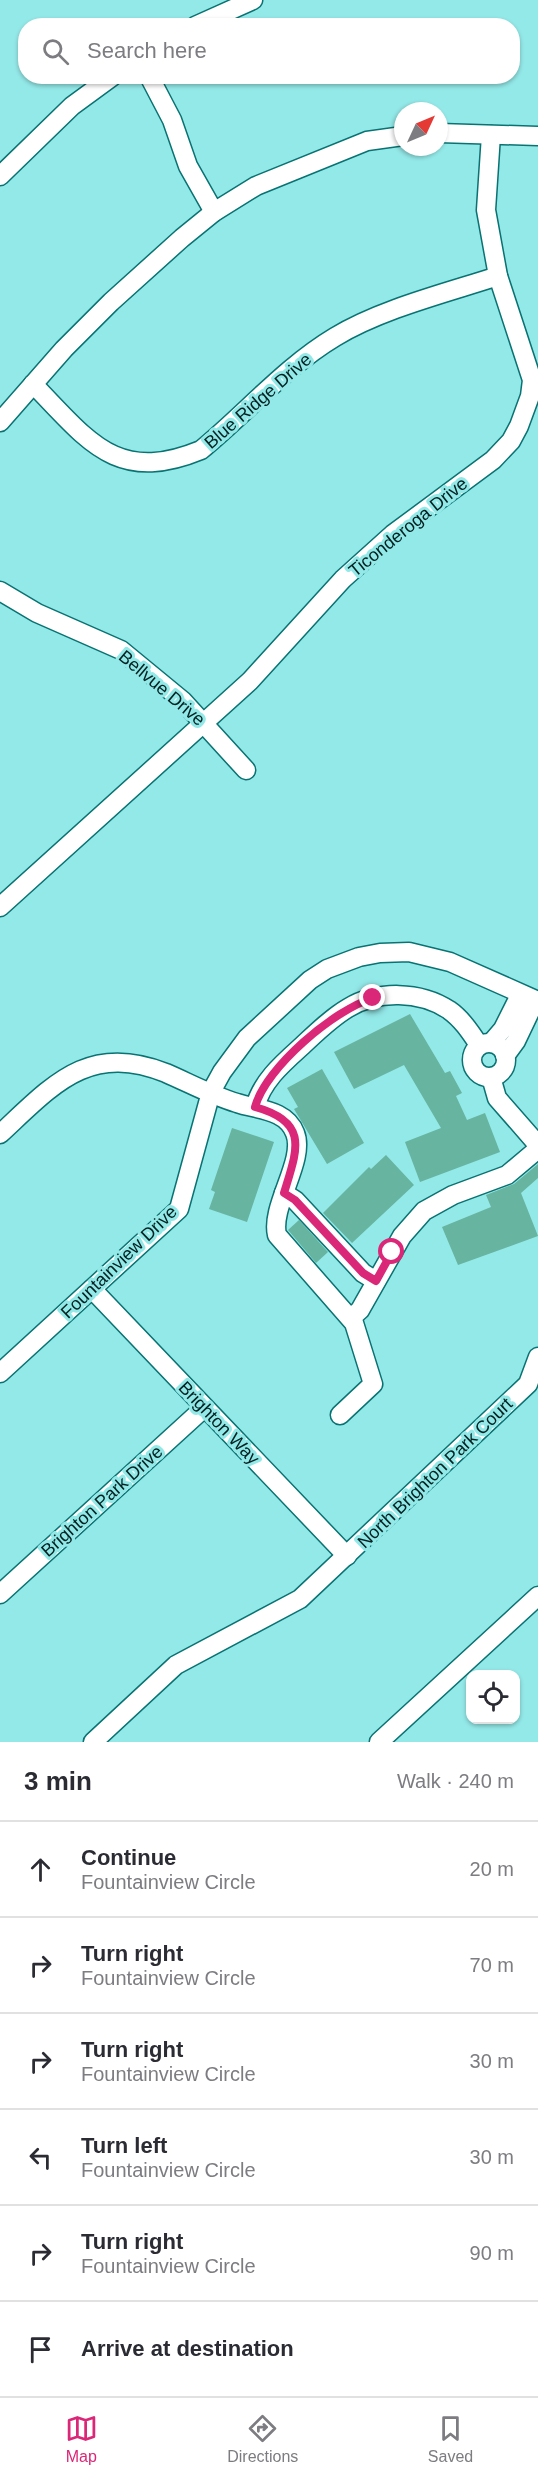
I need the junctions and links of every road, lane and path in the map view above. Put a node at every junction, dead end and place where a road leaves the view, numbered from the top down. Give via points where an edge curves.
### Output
1 (253, 0) edge
2 (213, 18) edge
3 (102, 84) edge
4 (153, 84) edge
5 (448, 133) edge
6 (491, 135) junction
7 (538, 136) edge
8 (394, 137) edge
9 (0, 176) edge
10 (214, 212) junction
11 (498, 276) junction
12 (33, 384) junction
13 (0, 422) edge
14 (0, 591) edge
15 (206, 723) junction
16 (246, 770) dead end
17 (0, 907) edge
18 (531, 999) edge
19 (485, 1044) junction
20 (505, 1056) junction
21 (491, 1077) junction
22 (211, 1092) junction
23 (255, 1107) junction
24 (0, 1134) edge
25 (538, 1147) edge
26 (284, 1193) junction
27 (376, 1281) junction
28 (92, 1289) junction
29 (351, 1318) junction
30 (538, 1357) edge
31 (0, 1373) edge
32 (204, 1408) junction
33 (339, 1415) dead end
34 (346, 1557) junction
35 (0, 1594) edge
36 (538, 1596) edge
37 (93, 1742) edge
38 (379, 1742) edge

1 - 2 street
3 - 9 street via 72,106
4 - 10 street via 172,120 188,166
5 - 6 street
6 - 7 street
6 - 11 street, Ticonderoga Drive via 486,210
8 - 10 street via 367,141 256,186
10 - 12 street via 111,302
11 - 12 street, Blue Ridge Drive via 351,328 303,361 201,450 174,460 155,464 126,462 109,453 81,433
11 - 15 street, Ticonderoga Drive via 532,380 530,396 511,441 493,460 393,534 343,579
12 - 13 street
14 - 15 street, Bellvue Drive via 37,613 121,650
15 - 16 street, Bellvue Drive
15 - 17 street, Ticonderoga Drive
18 - 19 street
18 - 20 street via 516,1041
18 - 22 street, Fountainview Drive via 428,955 393,952 359,957 327,969 284,1004 235,1051
19 - 20 street via 502,1048
19 - 21 street via 472,1055 472,1064 479,1074
19 - 23 street via 450,1011 436,1004 406,995 373,998 339,1013 293,1054 264,1085
20 - 21 street via 504,1068
21 - 25 street via 497,1098
22 - 23 street
22 - 24 street via 134,1063 106,1062 84,1068 49,1088
22 - 28 street, Fountainview Drive via 179,1209
23 - 26 street via 283,1119 296,1135 297,1147
25 - 27 street via 507,1175 453,1195 424,1211 402,1236
26 - 27 street via 363,1273
26 - 29 street via 277,1235
27 - 29 street
28 - 31 street, Fountainview Drive
28 - 32 street, Brighton Way
29 - 33 street via 373,1384
30 - 34 street, North Brighton Park Court via 528,1384
32 - 34 street, Brighton Way
32 - 35 street, Brighton Park Drive
34 - 37 street, North Brighton Park Court via 300,1599 176,1665
36 - 38 street

